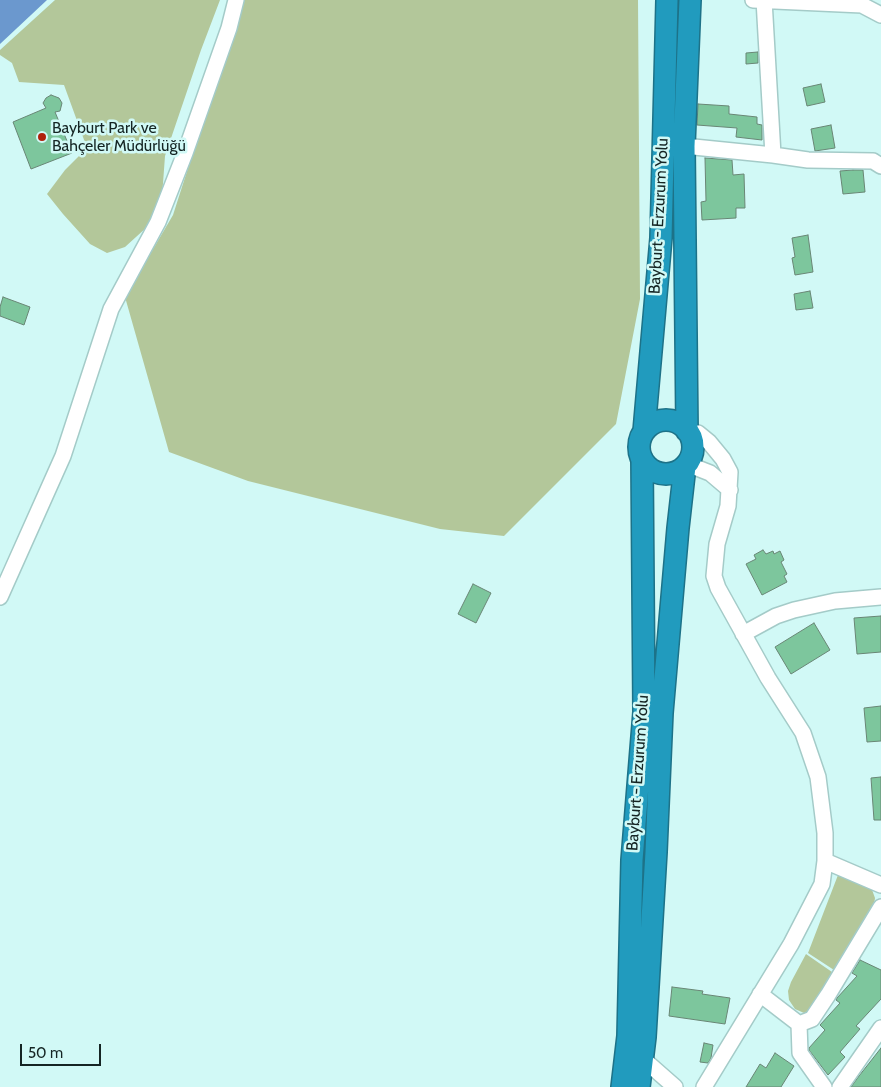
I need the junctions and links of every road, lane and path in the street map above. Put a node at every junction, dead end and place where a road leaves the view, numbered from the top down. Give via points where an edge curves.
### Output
1 (236, 0) edge
2 (668, 0) edge
3 (690, 0) edge
4 (753, 0) edge
5 (764, 0) edge
6 (783, 1) edge
7 (881, 15) edge
8 (684, 146) junction
9 (773, 154) junction
10 (881, 166) edge
11 (687, 431) junction
12 (644, 432) junction
13 (642, 459) junction
14 (686, 465) junction
15 (730, 490) junction
16 (0, 597) edge
17 (881, 597) edge
18 (743, 634) junction
19 (825, 861) junction
20 (881, 885) edge
21 (881, 907) edge
22 (760, 994) junction
23 (799, 1024) junction
24 (881, 1028) edge
25 (642, 1058) junction
26 (622, 1087) edge
27 (639, 1087) edge
28 (675, 1087) edge
29 (704, 1087) edge
30 (824, 1087) edge
31 (840, 1087) edge

1 - 16 street via 186,153 158,222 111,309 63,456
2 - 12 highway, Bayburt - Erzurum Yolu via 661,238
3 - 8 highway, Bayburt - Erzurum Yolu
4 - 5 street
5 - 6 street
5 - 9 street
6 - 7 street via 862,4
8 - 9 street
8 - 11 highway, Bayburt - Erzurum Yolu
9 - 10 street via 808,160 873,161
11 - 12 highway via 676,422 662,420 654,422
11 - 14 highway, Bayburt - Erzurum Yolu via 693,444
11 - 15 street via 704,437 723,459 730,472
12 - 13 highway, Bayburt - Erzurum Yolu via 639,445
13 - 14 highway via 651,470 666,474
13 - 26 highway, Bayburt - Erzurum Yolu via 644,712 632,860 628,1036
14 - 15 street via 710,473
14 - 25 highway, Bayburt - Erzurum Yolu via 662,713
15 - 18 street via 717,544 714,576
17 - 18 street via 794,610
18 - 19 street via 802,733 818,777
19 - 20 street
19 - 22 street via 822,884
21 - 23 street via 812,1019
22 - 23 street
22 - 29 street
23 - 30 street via 800,1053
24 - 31 street
25 - 27 highway, Bayburt - Erzurum Yolu
25 - 28 street

